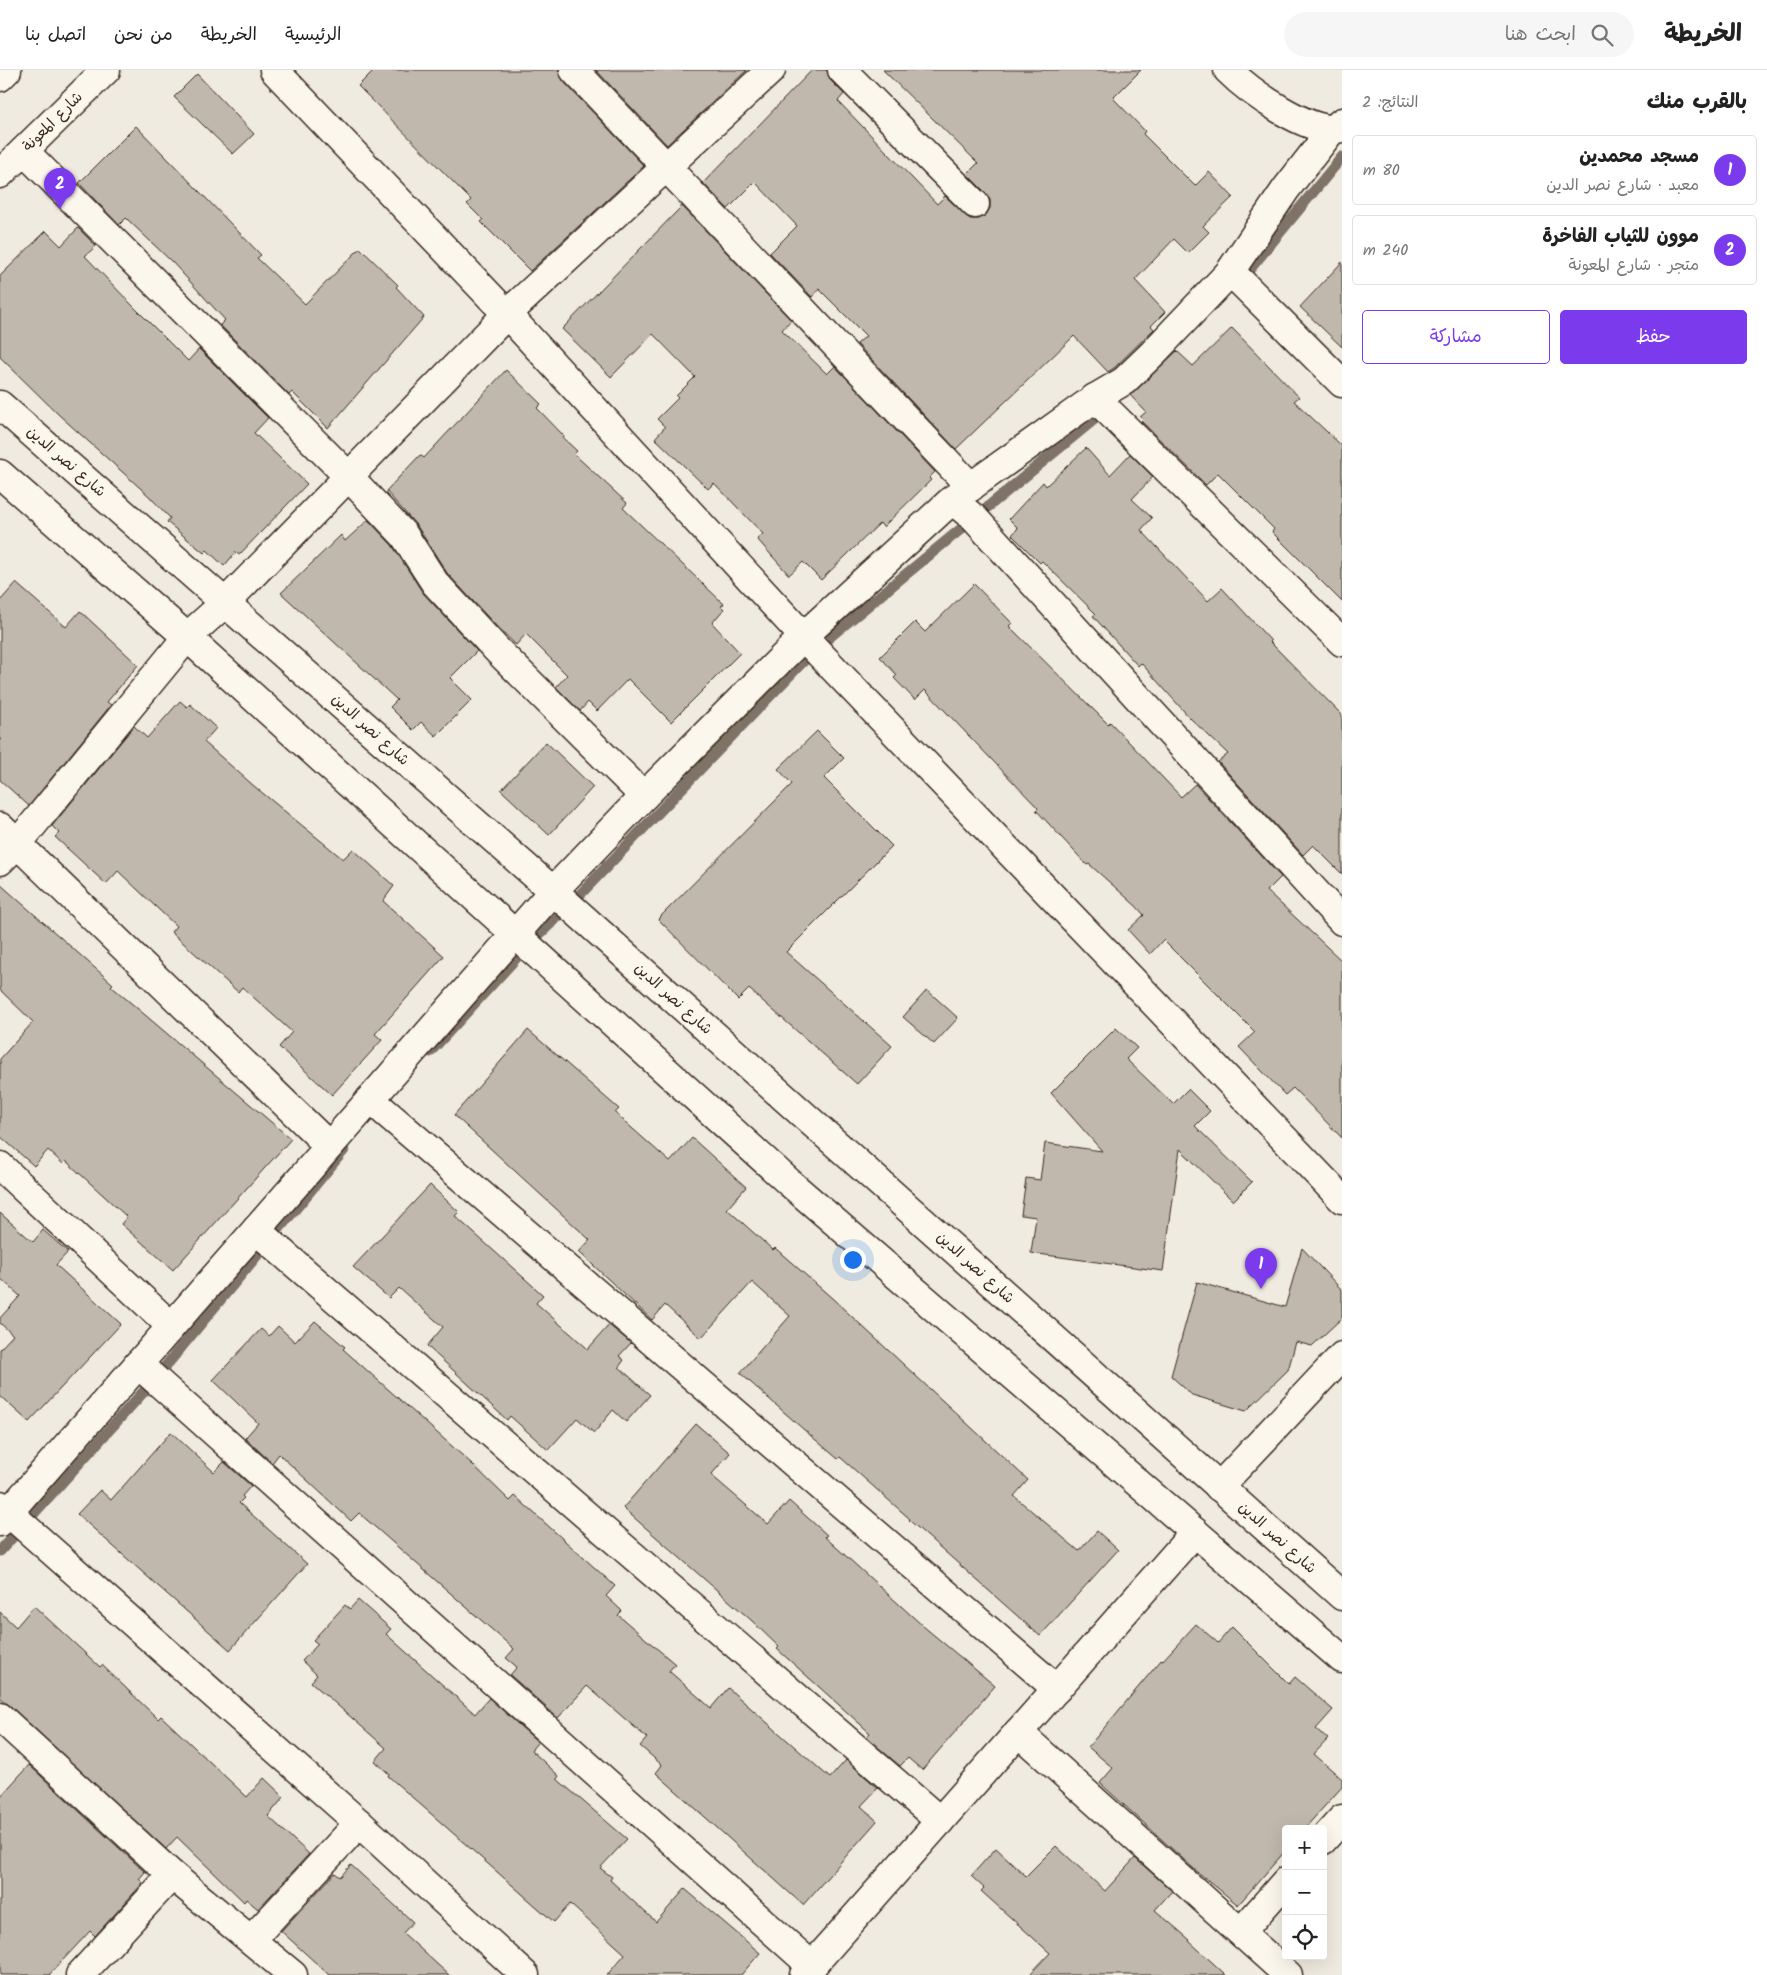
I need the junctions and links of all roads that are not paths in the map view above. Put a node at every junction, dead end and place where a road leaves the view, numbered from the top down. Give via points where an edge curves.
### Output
1 (7, 70) edge
2 (106, 70) edge
3 (274, 70) edge
4 (574, 70) edge
5 (771, 70) edge
6 (842, 70) edge
7 (1228, 70) edge
8 (0, 77) edge
9 (1338, 127) edge
10 (24, 151) junction
11 (667, 168) junction
12 (0, 174) edge
13 (975, 204) dead end
14 (1229, 273) junction
15 (507, 314) junction
16 (1342, 383) edge
17 (1094, 398) junction
18 (0, 405) edge
19 (0, 474) edge
20 (349, 477) junction
21 (961, 493) junction
22 (226, 602) junction
23 (805, 636) junction
24 (187, 637) junction
25 (1342, 642) edge
26 (644, 796) junction
27 (6, 844) edge
28 (552, 891) junction
29 (1342, 921) edge
30 (516, 933) junction
31 (370, 1099) junction
32 (329, 1146) junction
33 (0, 1166) edge
34 (1342, 1199) edge
35 (256, 1230) junction
36 (172, 1326) junction
37 (1342, 1356) edge
38 (138, 1364) junction
39 (1219, 1487) junction
40 (3, 1513) edge
41 (1195, 1532) junction
42 (1342, 1596) edge
43 (1342, 1659) edge
44 (1057, 1689) junction
45 (0, 1717) edge
46 (1018, 1732) junction
47 (1342, 1819) edge
48 (940, 1821) junction
49 (358, 1823) junction
50 (1327, 1836) edge
51 (172, 1876) junction
52 (1282, 1885) edge
53 (1240, 1932) junction
54 (252, 1940) junction
55 (808, 1970) edge
56 (80, 1975) edge
57 (293, 1975) edge
58 (525, 1975) edge
59 (1288, 1975) edge

1 - 8 main road
2 - 10 main road, شارع المعونة
3 - 15 main road
4 - 11 main road
5 - 11 main road
6 - 13 main road
7 - 9 main road via 1285,114
9 - 14 main road via 1286,189
10 - 12 main road, شارع المعونة
10 - 20 main road
11 - 15 main road
11 - 21 main road
14 - 16 main road via 1240,280
14 - 17 main road via 1124,381
15 - 20 main road
15 - 23 main road
17 - 21 main road
17 - 25 main road
18 - 22 main road, شارع نصر الدين
19 - 24 main road
20 - 22 main road
20 - 26 main road via 404,535 435,583 496,649
21 - 23 main road
21 - 29 main road via 974,518
22 - 24 main road
22 - 28 main road, شارع نصر الدين
23 - 26 main road
23 - 34 main road
24 - 27 main road
24 - 30 main road
26 - 28 main road
27 - 32 main road
28 - 30 main road
28 - 39 main road, شارع نصر الدين
30 - 31 main road
30 - 41 main road via 791,1184
31 - 32 main road
31 - 44 main road
32 - 35 main road
33 - 36 main road
35 - 36 main road
35 - 48 main road
36 - 38 main road
37 - 39 main road
38 - 40 main road
38 - 55 main road
39 - 42 main road, شارع نصر الدين
40 - 49 main road
41 - 43 main road
41 - 44 main road
44 - 46 main road
45 - 51 main road
46 - 48 main road
46 - 53 main road
47 - 50 main road
48 - 55 main road
49 - 54 main road
49 - 58 main road
51 - 54 main road
51 - 56 main road
52 - 53 main road
53 - 59 main road
54 - 57 main road

